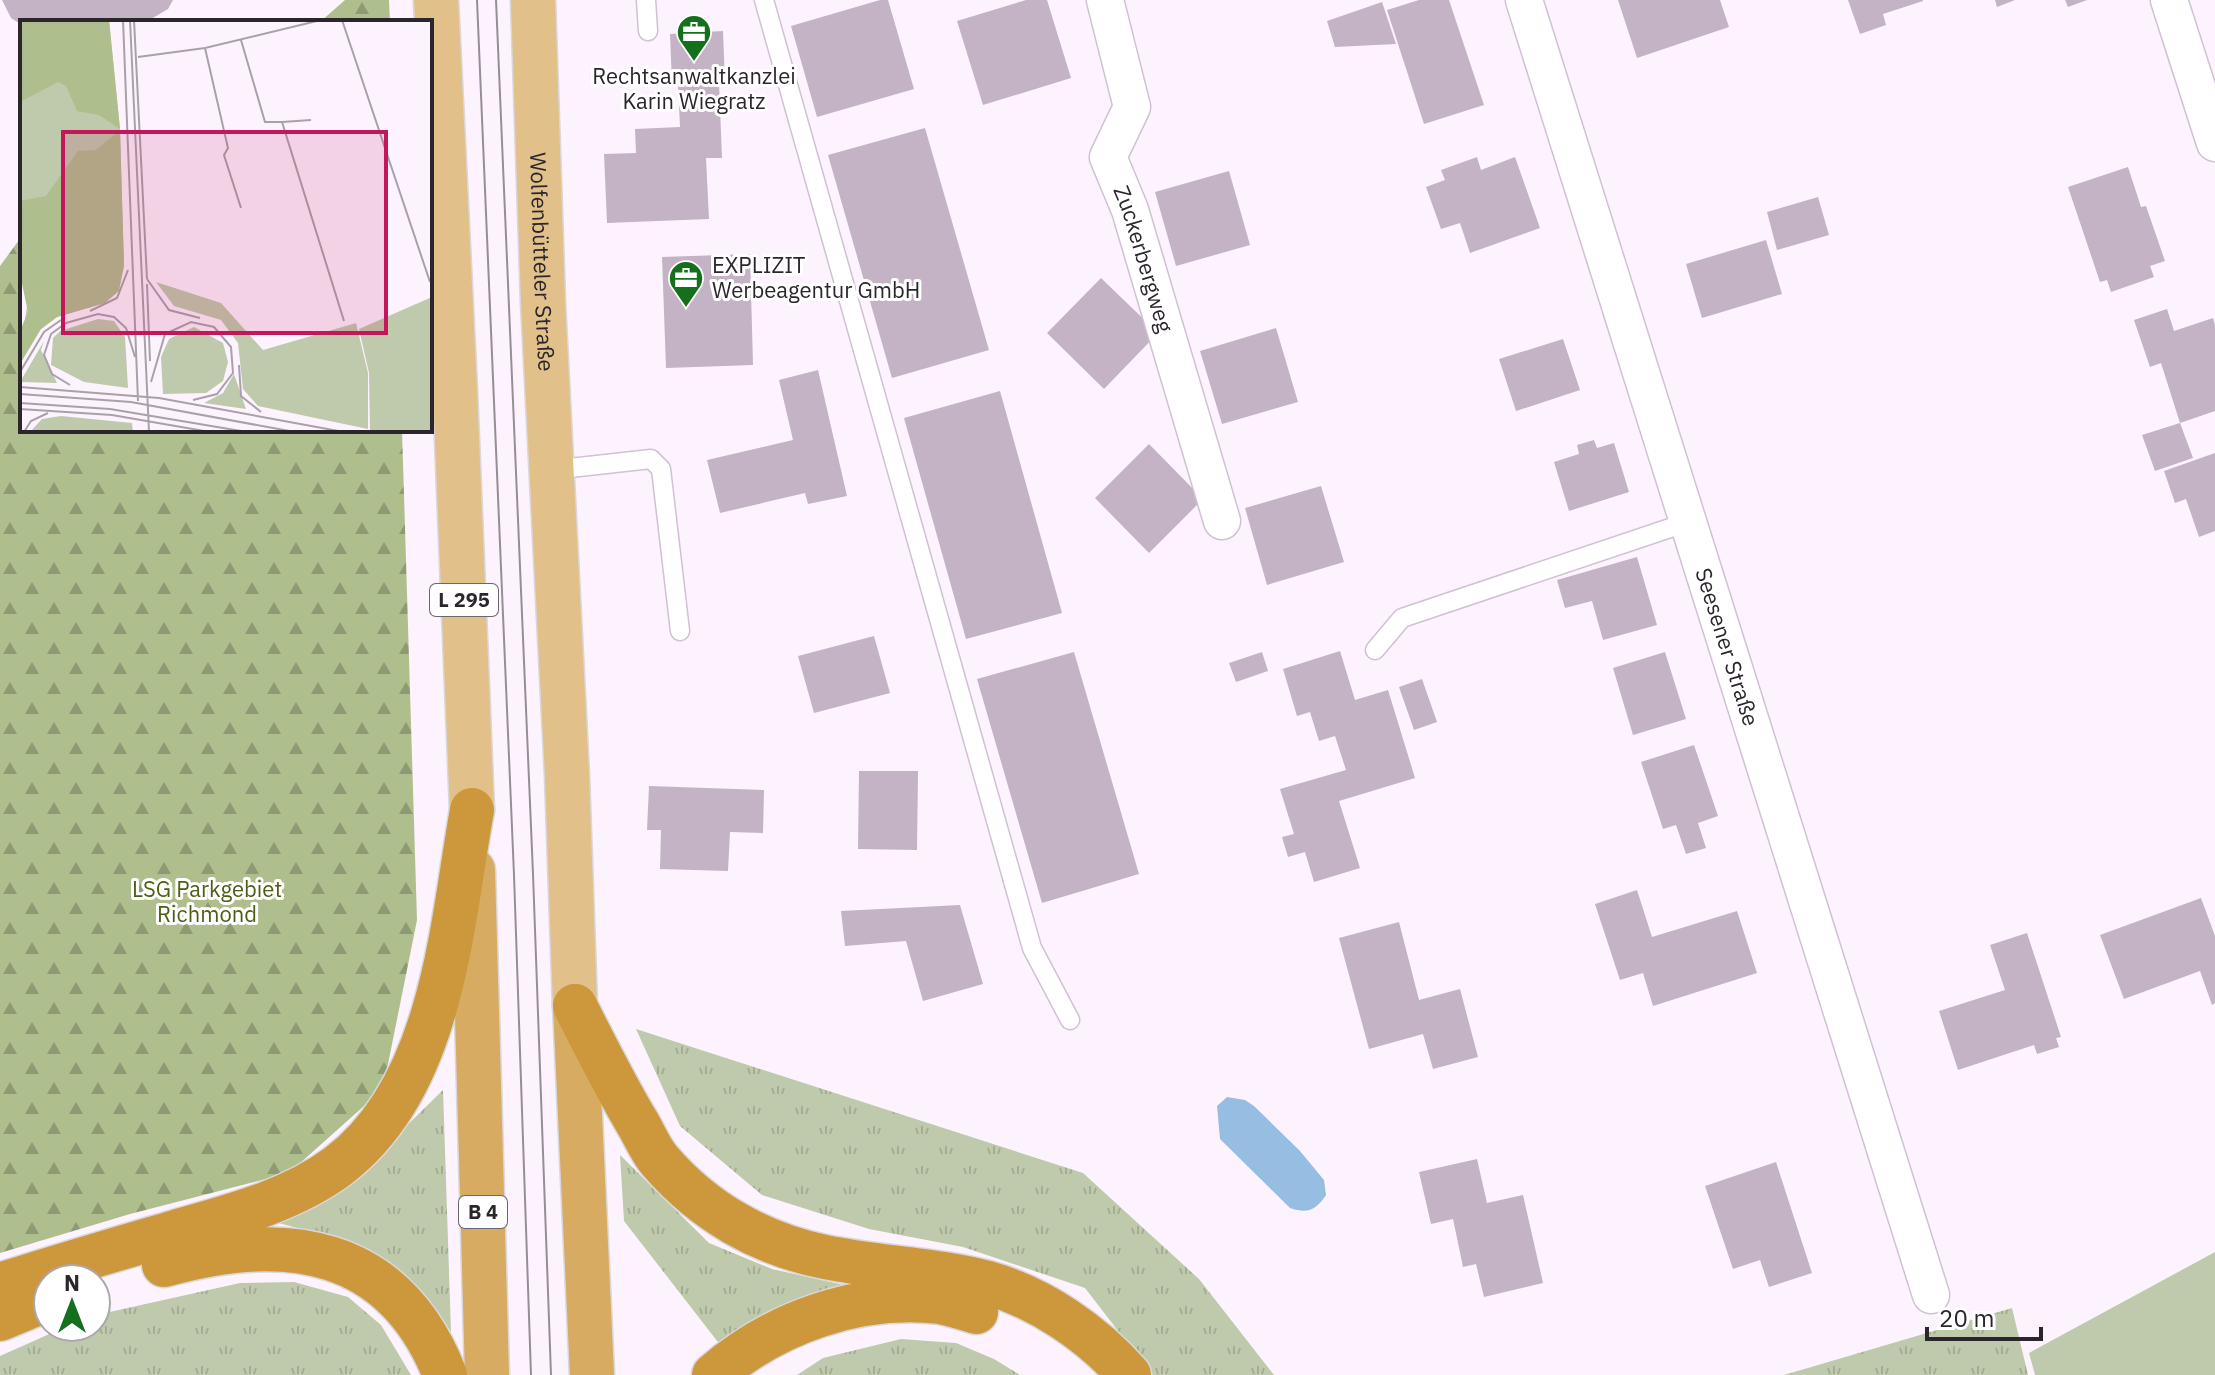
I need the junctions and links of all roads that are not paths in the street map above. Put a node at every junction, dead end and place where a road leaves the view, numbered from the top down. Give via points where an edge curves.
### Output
1 (436, 0) edge
2 (533, 0) edge
3 (646, 0) edge
4 (764, 0) edge
5 (1105, 0) edge
6 (1524, 0) edge
7 (2169, 0) edge
8 (648, 31) dead end
9 (2215, 143) edge
10 (552, 470) junction
11 (1222, 521) dead end
12 (1688, 522) junction
13 (680, 631) dead end
14 (1375, 650) dead end
15 (472, 810) junction
16 (575, 1006) junction
17 (1070, 1020) dead end
18 (112, 1279) edge
19 (0, 1285) edge
20 (1931, 1295) dead end
21 (32, 1306) edge
22 (0, 1319) edge
23 (445, 1375) edge
24 (487, 1375) edge
25 (592, 1375) edge
26 (714, 1375) edge
27 (1087, 1375) edge
28 (1129, 1375) edge

1 - 15 main road, L 295
2 - 10 main road, Wolfenbütteler Straße
3 - 8 lane
4 - 17 lane via 1032,948
5 - 11 street, Zuckerbergweg via 1132,107 1108,157 1130,210
6 - 12 street, Seesener Straße
7 - 9 street
10 - 13 lane via 636,459 651,459 661,469
10 - 16 main road, Wolfenbütteler Straße
12 - 14 lane via 1402,618
12 - 20 street, Seesener Straße
15 - 19 highway via 433,1015 402,1093 371,1134 338,1166 244,1212
15 - 24 highway, B 4
16 - 25 highway
16 - 28 highway via 658,1159 726,1220 770,1242 824,1257 990,1284 1031,1300 1074,1327
18 - 23 highway via 241,1248 317,1254 379,1283 408,1310
21 - 22 highway
26 - 27 highway via 779,1330 820,1314 882,1301 941,1302 985,1314 1036,1335

